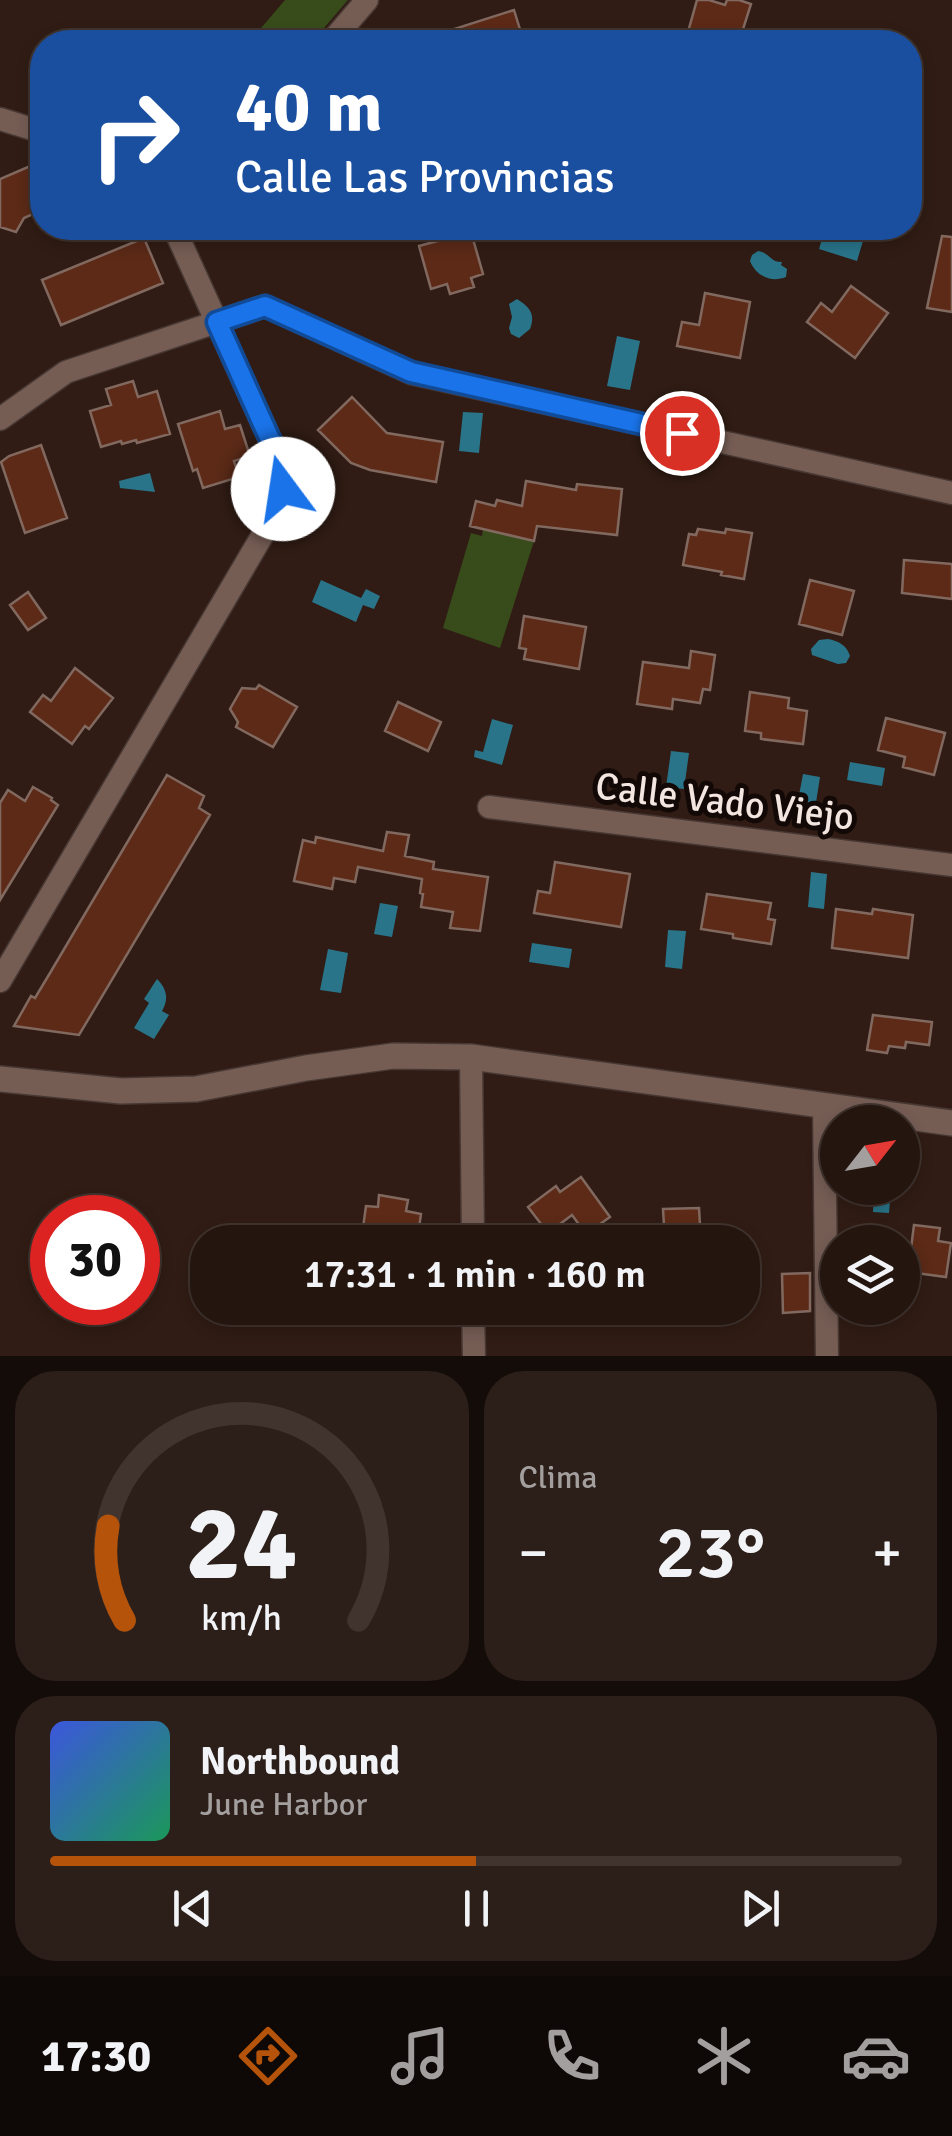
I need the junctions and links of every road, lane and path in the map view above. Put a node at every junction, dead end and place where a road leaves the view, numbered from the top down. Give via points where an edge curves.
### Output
1 (366, 0) edge
2 (341, 30) edge
3 (0, 119) edge
4 (30, 128) edge
5 (179, 240) edge
6 (217, 322) junction
7 (0, 420) edge
8 (952, 493) edge
9 (489, 807) dead end
10 (952, 865) edge
11 (0, 981) edge
12 (472, 1057) junction
13 (0, 1078) edge
14 (820, 1105) edge
15 (920, 1120) edge
16 (952, 1124) edge
17 (826, 1205) edge
18 (473, 1225) edge
19 (473, 1325) edge
20 (474, 1356) edge
21 (828, 1356) edge

1 - 2 street
3 - 4 street
5 - 6 street
6 - 7 street via 66,372
6 - 8 street via 265,306 411,372
6 - 11 street via 282,466 275,514
9 - 10 street, Calle Vado Viejo
12 - 13 main road via 392,1056 196,1088 121,1091
12 - 14 main road
12 - 18 street
15 - 16 main road
17 - 21 street
19 - 20 street

